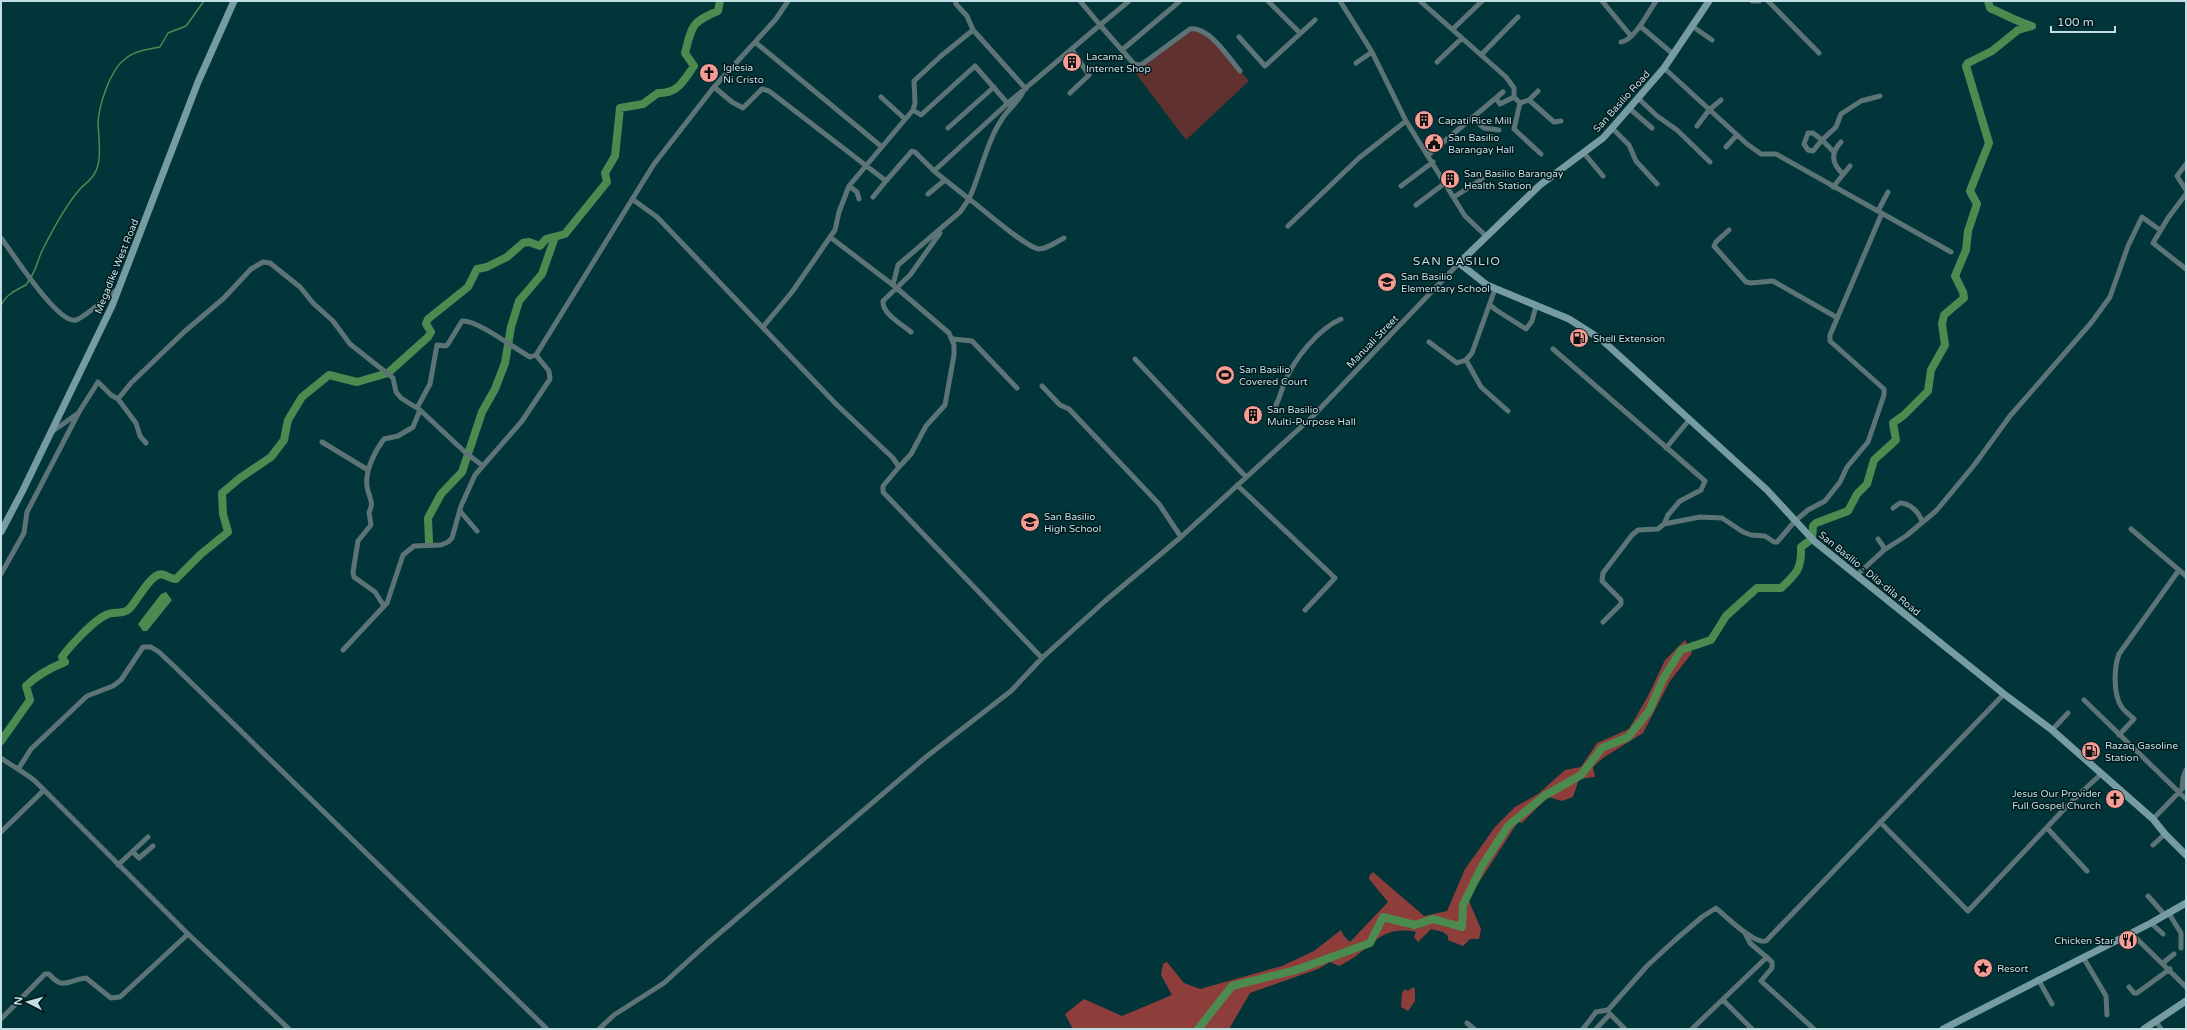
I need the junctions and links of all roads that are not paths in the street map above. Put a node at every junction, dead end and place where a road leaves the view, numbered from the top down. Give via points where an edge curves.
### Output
1 (234, 1) edge
2 (788, 1) edge
3 (955, 1) edge
4 (1080, 1) edge
5 (1128, 1) edge
6 (1180, 1) edge
7 (1268, 1) edge
8 (1340, 1) edge
9 (1420, 1) edge
10 (1482, 1) edge
11 (1602, 1) edge
12 (1709, 1) edge
13 (1752, 1) edge
14 (1759, 1) edge
15 (1768, 1) edge
16 (1653, 2) edge
17 (1518, 17) dead end
18 (1315, 20) dead end
19 (1100, 25) junction
20 (1640, 26) junction
21 (1692, 26) junction
22 (1453, 29) junction
23 (973, 30) junction
24 (1300, 33) junction
25 (1631, 36) junction
26 (1239, 37) dead end
27 (1462, 38) junction
28 (1712, 40) dead end
29 (755, 42) junction
30 (1621, 42) dead end
31 (1072, 50) junction
32 (1122, 50) junction
33 (1372, 52) junction
34 (1819, 53) dead end
35 (1481, 54) junction
36 (1673, 54) junction
37 (1437, 62) dead end
38 (1356, 63) dead end
39 (1664, 68) junction
40 (1240, 71) dead end
41 (714, 87) junction
42 (994, 87) junction
43 (1024, 91) junction
44 (1538, 91) dead end
45 (1503, 92) dead end
46 (1070, 93) dead end
47 (1880, 96) dead end
48 (1514, 97) junction
49 (881, 98) dead end
50 (1496, 98) junction
51 (1639, 99) junction
52 (1529, 100) junction
53 (1721, 100) dead end
54 (1520, 103) junction
55 (1008, 104) junction
56 (1011, 108) junction
57 (1630, 108) junction
58 (912, 110) junction
59 (1709, 110) junction
60 (1472, 118) junction
61 (906, 119) junction
62 (1406, 121) junction
63 (1561, 121) dead end
64 (1697, 126) dead end
65 (948, 128) dead end
66 (1612, 128) junction
67 (1652, 128) dead end
68 (1499, 130) dead end
69 (1737, 135) junction
70 (1841, 142) dead end
71 (882, 146) junction
72 (1726, 147) dead end
73 (1583, 152) junction
74 (1834, 152) junction
75 (1541, 154) dead end
76 (1428, 155) junction
77 (1433, 162) junction
78 (1710, 162) dead end
79 (2186, 164) edge
80 (865, 166) junction
81 (1850, 166) dead end
82 (934, 171) junction
83 (1843, 174) junction
84 (1603, 176) dead end
85 (1482, 179) dead end
86 (945, 180) junction
87 (886, 181) junction
88 (1445, 183) junction
89 (1657, 184) dead end
90 (849, 186) junction
91 (1400, 186) dead end
92 (1833, 187) junction
93 (2186, 190) edge
94 (1888, 192) dead end
95 (928, 194) dead end
96 (2186, 194) edge
97 (1454, 197) junction
98 (873, 198) dead end
99 (632, 199) junction
100 (859, 199) dead end
101 (969, 199) junction
102 (1416, 205) dead end
103 (1880, 212) junction
104 (1288, 226) dead end
105 (944, 227) junction
106 (1729, 230) dead end
107 (2160, 230) junction
108 (1486, 236) junction
109 (830, 237) junction
110 (1, 238) edge
111 (1064, 238) dead end
112 (1951, 252) dead end
113 (1459, 263) junction
114 (2186, 269) edge
115 (120, 287) junction
116 (894, 287) junction
117 (1495, 289) junction
118 (1490, 305) junction
119 (1536, 306) junction
120 (1836, 317) junction
121 (1341, 319) dead end
122 (763, 327) junction
123 (911, 332) dead end
124 (953, 339) junction
125 (1429, 342) dead end
126 (1554, 348) dead end
127 (536, 355) junction
128 (1135, 359) dead end
129 (1466, 360) junction
130 (1042, 386) dead end
131 (1017, 388) dead end
132 (118, 399) junction
133 (1275, 407) dead end
134 (418, 409) junction
135 (1508, 411) dead end
136 (79, 412) junction
137 (1689, 420) junction
138 (52, 431) junction
139 (322, 442) dead end
140 (146, 443) dead end
141 (1666, 448) junction
142 (483, 466) junction
143 (899, 467) junction
144 (368, 470) junction
145 (1246, 477) junction
146 (1237, 485) junction
147 (1893, 508) dead end
148 (460, 511) junction
149 (1922, 522) junction
150 (1797, 523) junction
151 (1664, 524) junction
152 (2130, 529) dead end
153 (477, 531) dead end
154 (1, 532) edge
155 (1181, 537) junction
156 (1878, 539) dead end
157 (1884, 550) junction
158 (2179, 570) junction
159 (1, 574) edge
160 (1857, 575) junction
161 (2186, 576) edge
162 (384, 606) junction
163 (1305, 610) dead end
164 (1603, 622) dead end
165 (343, 650) dead end
166 (1042, 658) junction
167 (2004, 694) junction
168 (2084, 700) dead end
169 (2068, 713) dead end
170 (2052, 730) junction
171 (2119, 735) junction
172 (1, 758) edge
173 (19, 768) junction
174 (2186, 770) edge
175 (2101, 774) junction
176 (2182, 788) edge
177 (44, 790) junction
178 (2186, 800) edge
179 (2154, 819) junction
180 (1880, 822) junction
181 (2047, 828) junction
182 (1, 832) edge
183 (2165, 834) junction
184 (148, 837) dead end
185 (2153, 845) dead end
186 (153, 846) dead end
187 (133, 852) junction
188 (2186, 855) edge
189 (118, 865) junction
190 (2087, 871) dead end
191 (2148, 896) dead end
192 (2186, 904) edge
193 (2166, 913) junction
194 (2151, 923) junction
195 (1745, 933) junction
196 (2131, 933) junction
197 (188, 934) junction
198 (2163, 934) dead end
199 (1758, 940) junction
200 (1755, 948) junction
201 (2181, 948) dead end
202 (2174, 954) dead end
203 (1768, 957) junction
204 (2083, 957) junction
205 (2163, 964) junction
206 (2170, 969) junction
207 (2038, 979) junction
208 (2129, 987) dead end
209 (2186, 987) edge
210 (1723, 1000) junction
211 (2186, 1001) edge
212 (2052, 1004) dead end
213 (2107, 1015) dead end
214 (1, 1020) edge
215 (2156, 1021) junction
216 (1467, 1023) dead end
217 (1598, 1028) edge
218 (289, 1029) edge
219 (547, 1029) edge
220 (599, 1029) edge
221 (1474, 1029) edge
222 (1583, 1029) edge
223 (1625, 1029) edge
224 (1692, 1029) edge
225 (1752, 1029) edge
226 (1814, 1029) edge
227 (1943, 1029) edge
228 (2144, 1029) edge
229 (2161, 1029) edge

1 - 115 street, Megadike West Road via 198,82
2 - 29 street
3 - 23 street via 967,16
4 - 19 street
5 - 19 street
6 - 32 street
7 - 24 street
8 - 33 street
9 - 22 street
10 - 22 street
11 - 25 street
12 - 21 street, San Basilio Road
13 - 14 street
15 - 34 street
16 - 20 street
17 - 35 street
18 - 24 street
19 - 31 street
19 - 32 street
20 - 25 street
20 - 36 street
21 - 28 street
21 - 36 street, San Basilio Road
22 - 27 street
23 - 43 street
23 - 58 street via 914,81 915,103
24 - 26 street via 1265,66
25 - 30 street
27 - 35 street
27 - 37 street
29 - 41 street
29 - 71 street
31 - 43 street
31 - 46 street via 1088,75
32 - 40 street via 1139,66 1190,30 1199,29 1213,39
33 - 38 street
33 - 62 street
35 - 48 street via 1513,85
36 - 39 street, San Basilio Road
39 - 51 street, San Basilio Road
39 - 59 street
41 - 80 street via 743,108 765,89
41 - 99 street via 654,164
42 - 55 street
42 - 58 street via 974,66 921,115
42 - 65 street
43 - 55 street
43 - 56 street
44 - 52 street
45 - 50 street
47 - 74 street via 1861,101 1841,114 1836,127 1822,140
48 - 50 street via 1502,104
48 - 54 street
49 - 61 street
50 - 60 street
51 - 57 street, San Basilio Road
51 - 78 street via 1677,130
52 - 54 street
52 - 63 street via 1554,122
53 - 59 street
54 - 75 street via 1514,129
55 - 56 street
55 - 82 street
56 - 101 street via 996,130
57 - 66 street, San Basilio Road
57 - 67 street
58 - 61 street
59 - 64 street
59 - 69 street
60 - 68 street via 1484,128
60 - 76 street
61 - 71 street
62 - 76 street
62 - 104 street via 1359,158
66 - 73 street, San Basilio Road
66 - 89 street via 1629,145 1636,160
69 - 72 street
69 - 92 street via 1761,154 1776,154
70 - 74 street
71 - 80 street
73 - 84 street
73 - 108 street, San Basilio Road via 1540,185
74 - 83 street via 1834,164
76 - 77 street
77 - 88 street
77 - 91 street
79 - 93 street via 2177,176
80 - 87 street
80 - 90 street
81 - 83 street
82 - 86 street
82 - 87 street via 912,151
83 - 92 street
85 - 97 street
86 - 95 street
86 - 101 street
87 - 98 street
88 - 97 street
88 - 102 street
90 - 100 street via 857,192
90 - 109 street via 835,230
92 - 103 street
94 - 103 street
96 - 107 street
97 - 108 street via 1469,221
99 - 122 street via 657,217
99 - 127 street
101 - 105 street
101 - 111 street via 1032,247 1045,248
103 - 112 street
103 - 120 street
105 - 116 street via 914,270
105 - 116 street via 898,265
106 - 120 street via 1714,246 1740,277 1751,283 1767,280 1777,282
107 - 114 street via 2153,243
107 - 149 street via 2142,217 2128,246 2114,289 2102,308 2006,421 1936,511
108 - 113 street, San Basilio Road
109 - 116 street
109 - 122 street via 780,308
110 - 115 street via 53,306 68,320 76,320 83,316
113 - 117 street, San Basilio - Dila-dila Road
113 - 145 street, Manuali Street via 1298,430
115 - 138 street, Megadike West Road
116 - 123 street via 884,300 884,308
116 - 124 street
117 - 118 street
117 - 119 street, San Basilio - Dila-dila Road
118 - 119 street via 1526,329
118 - 129 street via 1472,352
119 - 137 street, San Basilio - Dila-dila Road via 1569,319 1592,333
120 - 150 street via 1830,341 1881,385 1884,395 1868,442 1825,500 1808,510
121 - 133 street via 1328,325 1314,337 1295,364
122 - 143 street
124 - 131 street via 972,341
124 - 143 street via 954,355 945,405 926,426 911,454
125 - 129 street via 1457,363
126 - 141 street
127 - 134 street via 530,357 488,330 469,321 462,321 446,346 437,346 430,384
127 - 142 street via 549,371 550,379 522,421
128 - 145 street
129 - 135 street via 1482,387
130 - 155 street via 1060,405 1069,409 1159,504
132 - 134 street via 184,332 224,298 251,269 263,262 270,263 300,287 333,321 350,344 393,378 396,392 401,398
132 - 136 street via 98,382
132 - 140 street via 136,423 140,436
134 - 142 street
134 - 144 street via 413,427 398,436 384,439
136 - 138 street
136 - 159 street via 27,512 24,533
137 - 141 street
137 - 150 street, San Basilio - Dila-dila Road via 1767,490
138 - 154 street, Megadike West Road
139 - 144 street
141 - 151 street via 1705,481 1705,484 1701,490 1674,507
142 - 148 street via 475,475
143 - 166 street via 883,486 883,492
144 - 162 street via 367,488 372,500 372,507 368,512 371,524 358,541 353,572 354,577 377,594
145 - 146 street, Manuali Street
146 - 155 street, Manuali Street
146 - 163 street via 1335,578
147 - 149 street via 1900,503 1906,504 1918,513
148 - 153 street
148 - 162 street via 452,538 448,542 437,546 414,546 403,554 391,597
149 - 157 street
150 - 151 street via 1774,542 1765,536 1743,532 1722,518 1700,517
150 - 160 street, San Basilio - Dila-dila Road via 1814,541
151 - 164 street via 1658,529 1638,530 1603,574 1602,581 1621,600 1621,604
152 - 158 street
155 - 166 street, Manuali Street
156 - 157 street
157 - 160 street
158 - 161 street
158 - 171 street via 2119,654 2116,663 2116,687 2121,705 2134,719
160 - 167 street, San Basilio - Dila-dila Road
162 - 165 street
166 - 220 street, Manuali Street via 1011,691 886,790 664,984 614,1015
167 - 170 street, San Basilio - Dila-dila Road
167 - 180 street
168 - 171 street
169 - 170 street
170 - 175 street, San Basilio - Dila-dila Road
171 - 176 street
172 - 173 street via 12,767
173 - 177 street
173 - 219 street via 31,749 86,696 122,680 144,646 151,648 176,668
174 - 176 street via 2182,778
175 - 179 street, San Basilio - Dila-dila Road
175 - 181 street
176 - 178 street
176 - 179 street
177 - 182 street
177 - 189 street
179 - 183 street, San Basilio - Dila-dila Road
180 - 181 street via 1968,911
180 - 199 street via 1766,941
181 - 190 street
183 - 185 street
183 - 188 street, San Basilio - Dila-dila Road
184 - 187 street
186 - 187 street via 139,858
187 - 189 street
189 - 197 street
191 - 193 street
192 - 193 street
193 - 194 street
193 - 201 street via 2181,933
194 - 196 street
194 - 198 street
195 - 199 street
195 - 200 street
195 - 222 street via 1716,908 1702,916 1647,966 1608,1010 1596,1012
196 - 204 street
196 - 205 street
197 - 214 street via 120,997 110,998 86,978 62,985 49,974 45,974
197 - 218 street
199 - 200 street
200 - 203 street
202 - 205 street
203 - 210 street
203 - 226 street via 1772,962 1772,968 1761,981
204 - 207 street
204 - 213 street via 2106,996
205 - 206 street
206 - 208 street via 2137,993
206 - 209 street
207 - 212 street
207 - 227 street
210 - 224 street
210 - 225 street
211 - 215 street
215 - 228 street
215 - 229 street
216 - 221 street
217 - 223 street via 1610,1014

